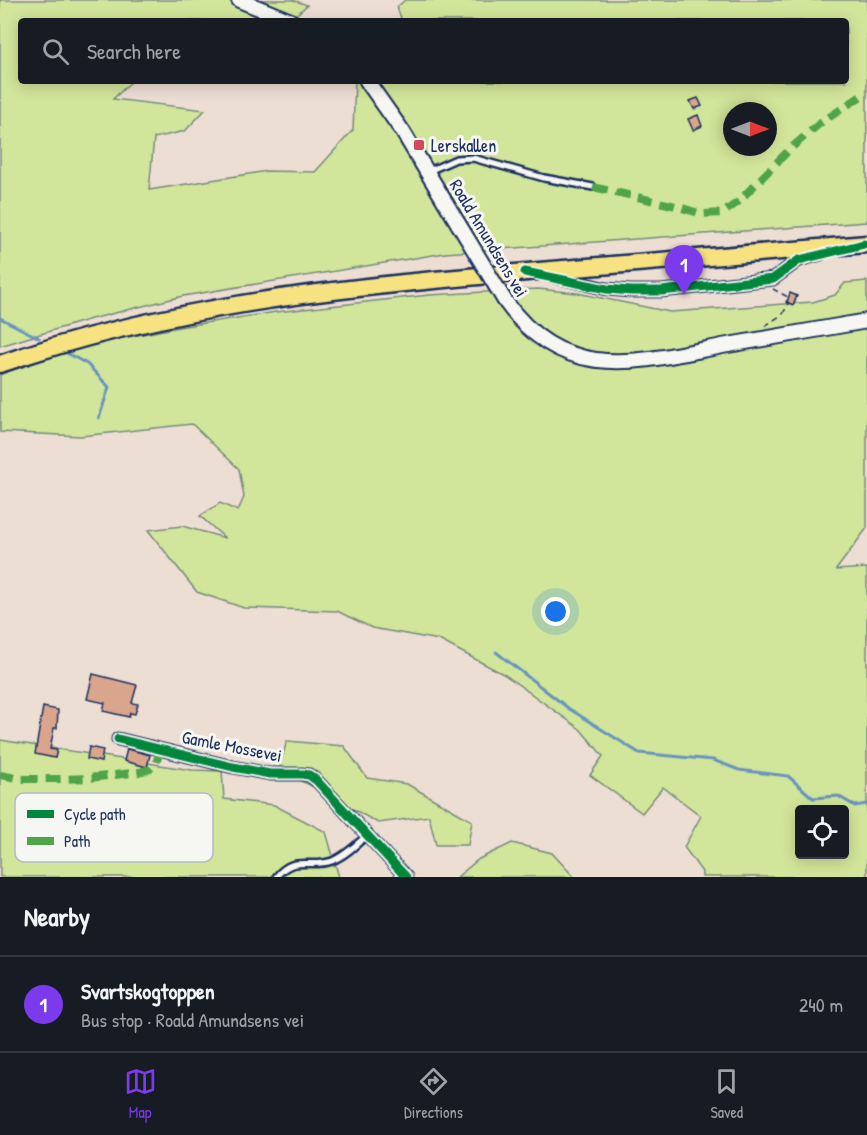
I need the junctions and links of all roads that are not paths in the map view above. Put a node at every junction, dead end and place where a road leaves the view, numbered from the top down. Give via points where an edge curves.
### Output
1 (239, 0) edge
2 (284, 18) edge
3 (369, 84) edge
4 (428, 172) junction
5 (593, 187) dead end
6 (866, 241) edge
7 (525, 272) junction
8 (867, 321) edge
9 (0, 356) edge
10 (0, 364) edge
11 (118, 739) dead end
12 (368, 835) junction
13 (276, 877) edge
14 (406, 877) edge

1 - 2 main road
3 - 4 main road, Roald Amundsens vei
4 - 5 lane via 456,159 473,158
4 - 8 main road, Roald Amundsens vei, bridge via 522,324 544,341 579,357 602,362 646,360
6 - 7 highway
6 - 7 street via 799,260 773,279 661,291 607,289
6 - 9 highway via 442,272 285,289 132,317
7 - 10 highway via 297,295 219,308 91,336
11 - 12 street, Gamle Mossevei via 270,774 309,775
12 - 13 lane via 334,860 292,863
12 - 14 street, Gamle Mossevei

